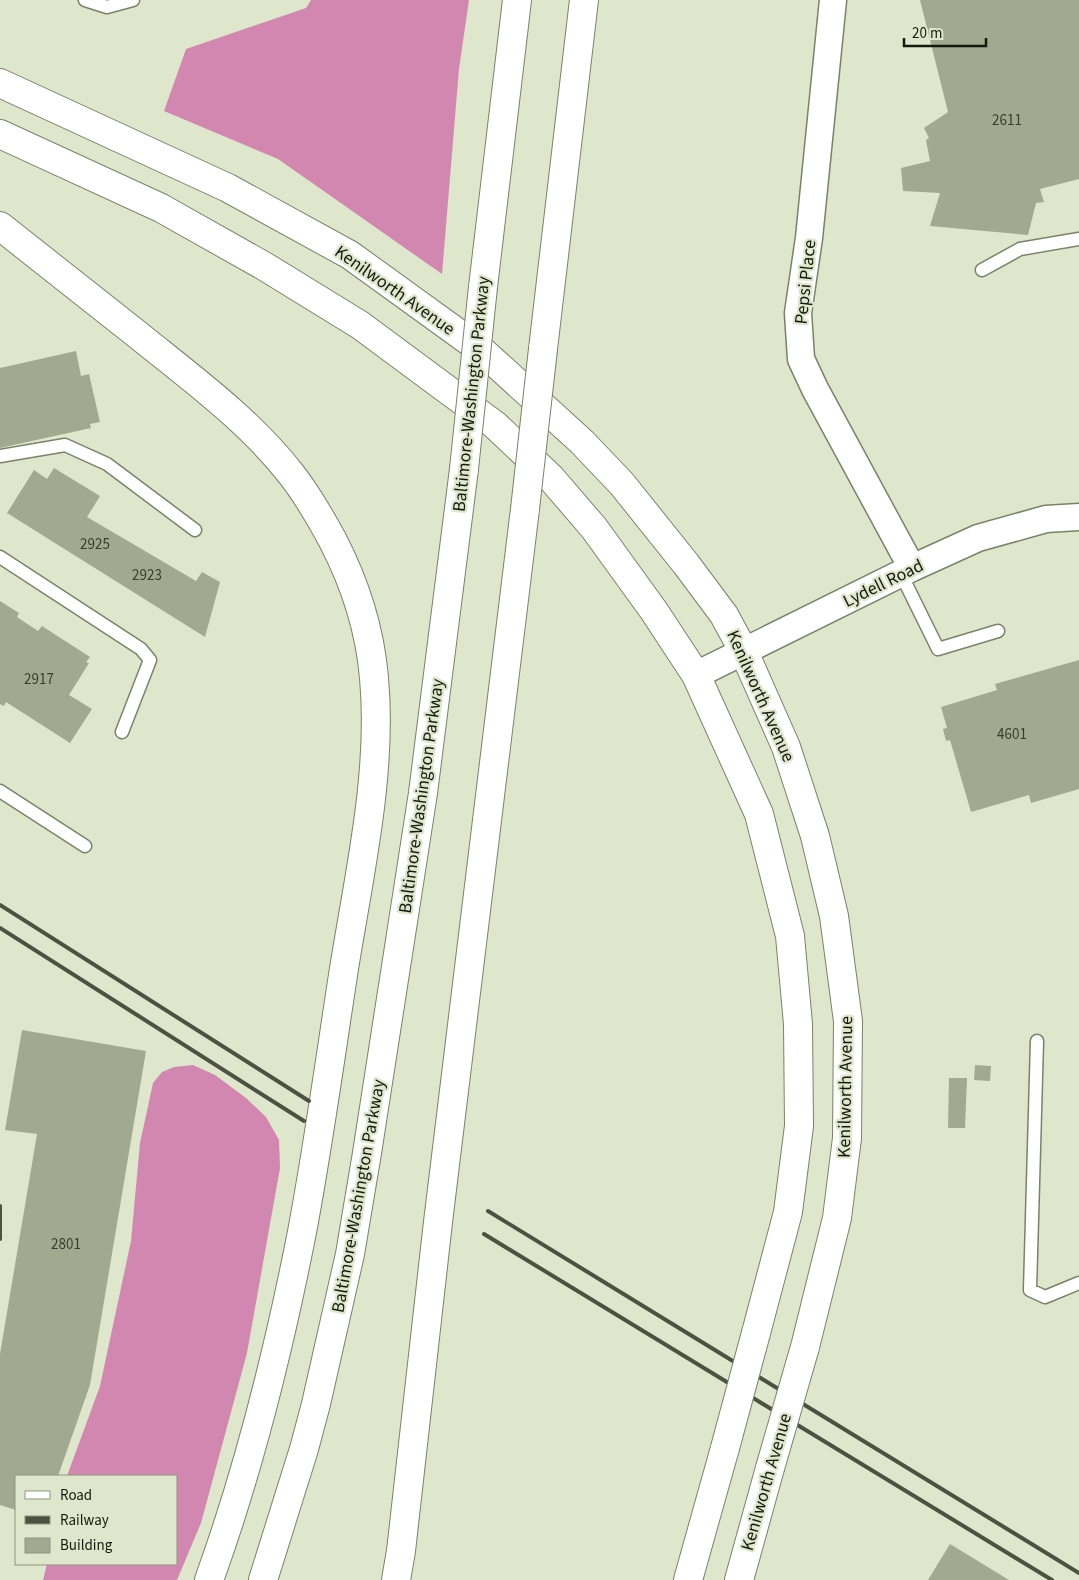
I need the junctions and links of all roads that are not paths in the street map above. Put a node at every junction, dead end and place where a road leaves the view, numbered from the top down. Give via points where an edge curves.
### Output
1 (85, 0) edge
2 (133, 0) edge
3 (517, 0) edge
4 (584, 0) edge
5 (833, 0) edge
6 (0, 84) edge
7 (0, 134) edge
8 (0, 226) edge
9 (1079, 239) edge
10 (982, 270) dead end
11 (0, 456) edge
12 (1079, 517) edge
13 (195, 530) dead end
14 (0, 557) edge
15 (907, 571) junction
16 (998, 631) dead end
17 (744, 652) junction
18 (696, 675) junction
19 (122, 732) dead end
20 (0, 791) edge
21 (85, 846) dead end
22 (1037, 1041) dead end
23 (1079, 1282) edge
24 (209, 1580) edge
25 (263, 1580) edge
26 (396, 1580) edge
27 (688, 1580) edge
28 (738, 1580) edge

1 - 2 lane via 106,7
3 - 25 main road, Baltimore-Washington Parkway, bridge via 464,469 423,794 368,1153 309,1431
4 - 26 main road, bridge
5 - 15 street, Pepsi Place via 810,238 798,313 802,359
6 - 17 main road, Kenilworth Avenue via 228,188 350,255 480,349 582,442 622,484 724,615
7 - 18 main road via 161,208 264,266 360,325 495,425 551,478 594,528
8 - 24 main road via 192,378 245,425 292,475 332,540 348,574 360,607 374,675 376,727 372,794 302,1232 237,1499
9 - 10 lane via 1020,249
11 - 13 lane via 65,445 107,464
12 - 15 street, Lydell Road via 1046,519 978,538
14 - 19 lane via 141,649 150,660
15 - 16 lane via 938,649
15 - 17 street, Lydell Road
17 - 18 street, Lydell Road
17 - 28 main road, Kenilworth Avenue, bridge via 786,747 815,836 834,916 848,1021 847,1138 837,1218 805,1347
18 - 27 main road, bridge via 759,814 790,936 798,1024 799,1126 789,1202
20 - 21 lane
22 - 23 lane via 1030,1290 1045,1297

